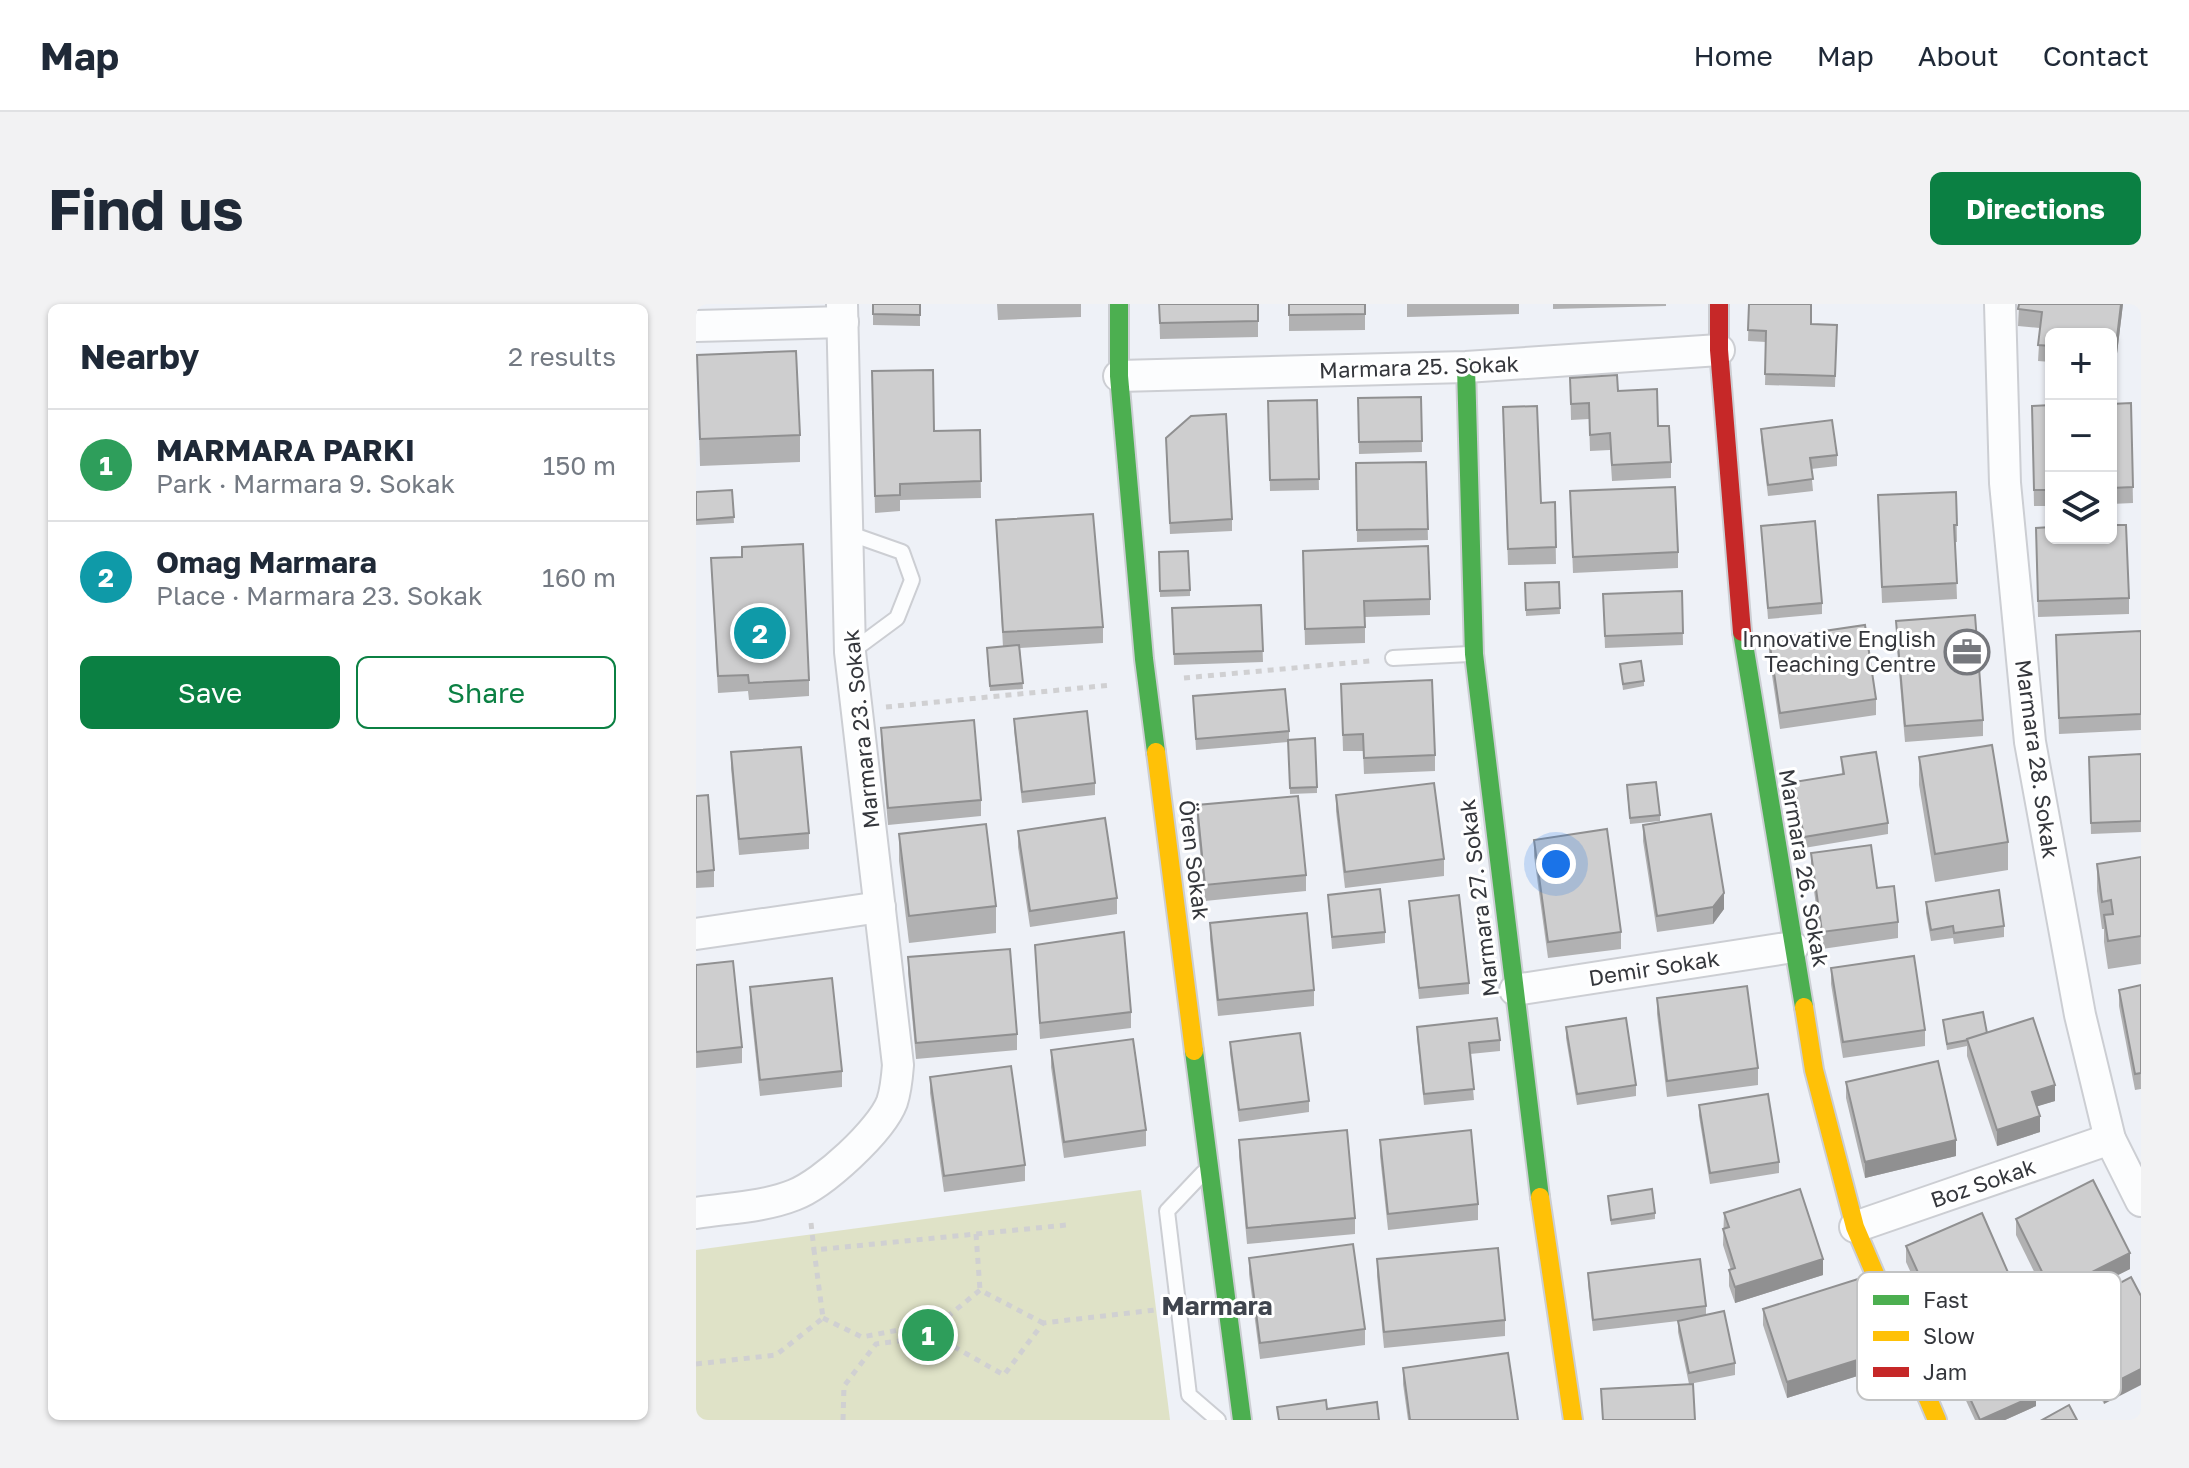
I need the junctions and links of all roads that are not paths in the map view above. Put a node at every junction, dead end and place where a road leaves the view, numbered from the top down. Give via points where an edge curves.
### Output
1 (1119, 304) edge
2 (1719, 304) edge
3 (2000, 304) edge
4 (843, 313) edge
5 (696, 326) edge
6 (1719, 350) junction
7 (1466, 367) junction
8 (1119, 376) junction
9 (848, 533) junction
10 (850, 652) junction
11 (1474, 654) junction
12 (1393, 658) dead end
13 (880, 907) junction
14 (696, 934) edge
15 (1793, 947) junction
16 (1515, 990) junction
17 (2110, 1139) junction
18 (1210, 1166) junction
19 (2141, 1201) edge
20 (696, 1213) edge
21 (1855, 1227) junction
22 (1874, 1272) edge
23 (1929, 1400) edge
24 (1218, 1420) edge
25 (1242, 1420) edge
26 (1573, 1420) edge
27 (1937, 1420) edge

1 - 8 street, Ören Sokak
2 - 6 street, Marmara 26. Sokak
3 - 17 street, Marmara 28. Sokak via 2005,483 2030,742 2080,1015
4 - 5 street
4 - 9 street, Marmara 23. Sokak
6 - 7 street, Marmara 25. Sokak
6 - 15 street, Marmara 26. Sokak via 1743,646
7 - 8 street, Marmara 25. Sokak
7 - 11 street, Marmara 27. Sokak
8 - 18 street, Ören Sokak via 1144,659
9 - 10 street, Marmara 23. Sokak
9 - 10 lane via 902,552 912,580 897,618
10 - 13 street, Marmara 23. Sokak
11 - 12 lane
11 - 16 street, Marmara 27. Sokak
13 - 14 street
13 - 20 street, Marmara 23. Sokak via 898,1065 885,1116 863,1143 796,1195
15 - 16 street, Demir Sokak
15 - 21 street, Marmara 26. Sokak via 1814,1070
16 - 26 street, Marmara 27. Sokak
17 - 19 street, Marmara 28. Sokak
17 - 21 street, Boz Sokak
18 - 24 lane via 1167,1211 1189,1395
18 - 25 street, Ören Sokak
21 - 22 street, Marmara 26. Sokak
23 - 27 street, Marmara 26. Sokak

